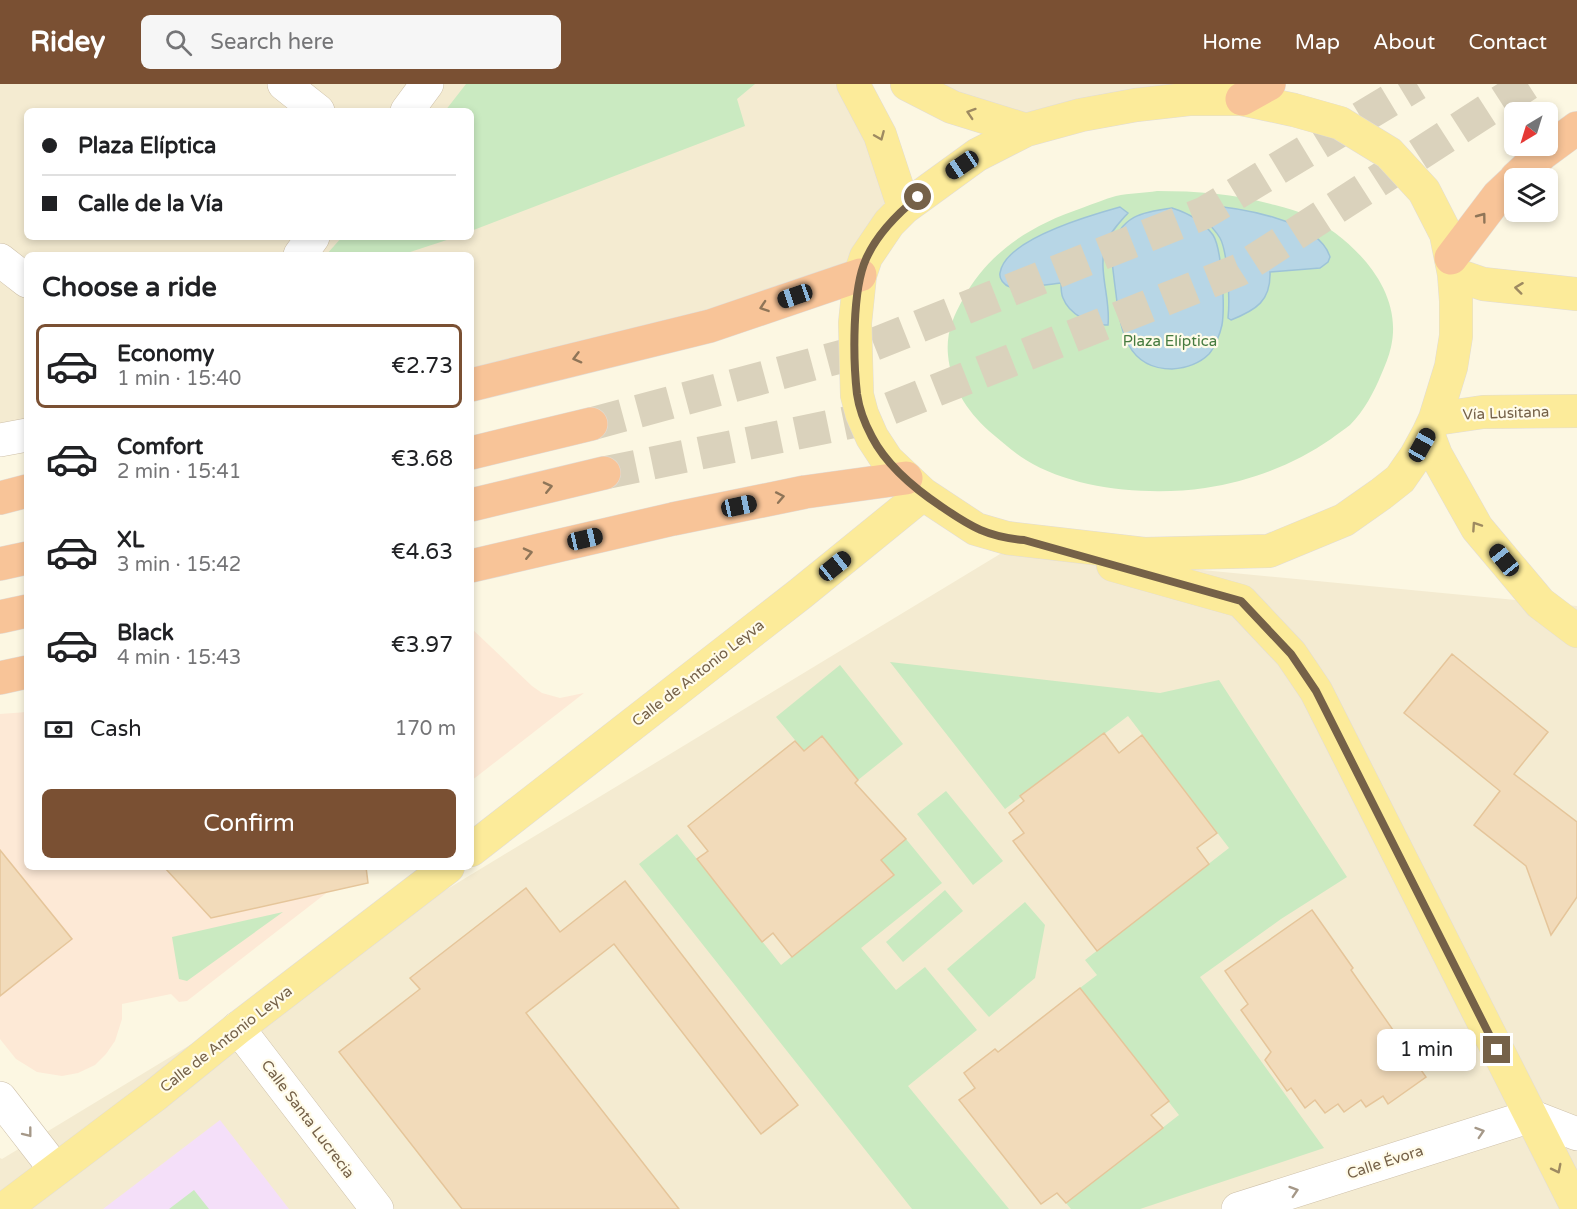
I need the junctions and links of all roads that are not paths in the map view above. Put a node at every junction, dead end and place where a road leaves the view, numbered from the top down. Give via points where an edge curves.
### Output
1 (284, 84) edge
2 (428, 84) edge
3 (853, 84) edge
4 (907, 84) edge
5 (1256, 91) edge
6 (314, 108) edge
7 (409, 108) edge
8 (1577, 128) edge
9 (1026, 130) junction
10 (1527, 168) edge
11 (1504, 190) edge
12 (904, 208) junction
13 (0, 260) edge
14 (1453, 266) junction
15 (860, 274) junction
16 (24, 279) edge
17 (1577, 294) edge
18 (474, 384) edge
19 (1577, 411) edge
20 (591, 424) tunnel mouth
21 (1431, 427) junction
22 (474, 452) edge
23 (604, 474) tunnel mouth
24 (915, 486) junction
25 (24, 492) edge
26 (0, 498) edge
27 (474, 504) edge
28 (1024, 540) junction
29 (24, 559) edge
30 (0, 564) edge
31 (474, 565) edge
32 (24, 612) edge
33 (0, 617) edge
34 (1577, 632) edge
35 (24, 673) edge
36 (0, 678) edge
37 (474, 848) edge
38 (444, 870) edge
39 (238, 1028) junction
40 (0, 1098) edge
41 (1531, 1116) junction
42 (1577, 1134) edge
43 (55, 1168) junction
44 (1577, 1207) edge
45 (4, 1209) edge
46 (377, 1209) edge
47 (1238, 1209) edge

1 - 6 street
2 - 7 street
3 -> 12 main road via 880,135
9 -> 4 main road via 952,107
5 - 9 main road via 1136,105
5 - 14 main road via 1294,110 1340,123 1389,153 1424,191 1446,234
8 - 10 highway
9 - 12 main road via 977,155
14 -> 11 highway
12 - 15 main road via 876,241
13 - 16 street
17 -> 14 main road via 1483,284
14 - 21 main road via 1456,336 1451,367
15 -> 18 highway via 710,326
15 - 24 main road via 855,324 857,395 872,437 887,460
19 - 21 main road, Vía Lusitana via 1483,412
20 - 22 highway
21 - 28 main road via 1400,478 1381,494 1344,520 1269,551 1144,554
34 -> 21 main road via 1540,603 1477,528 1441,466
27 -> 23 highway
24 - 28 main road via 976,529
31 -> 24 highway via 805,492
24 - 37 main road, Calle de Antonio Leyva via 800,594
25 - 26 highway
28 - 41 main road via 1241,601 1291,654 1316,691
29 - 30 highway
32 - 33 highway
35 - 36 highway
38 - 39 main road, Calle de Antonio Leyva
39 - 43 main road, Calle de Antonio Leyva
39 - 46 street, Calle Santa Lucrecia
40 -> 43 street
41 - 42 street
41 -> 44 main road
47 -> 41 street, Calle Évora
43 - 45 main road, Calle de Antonio Leyva

